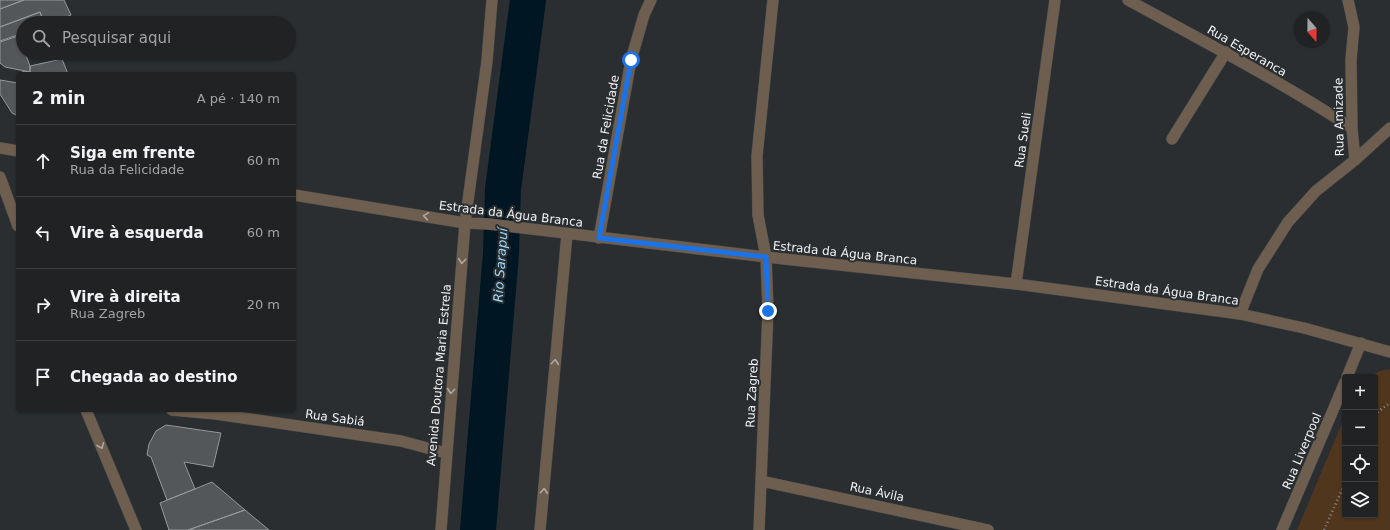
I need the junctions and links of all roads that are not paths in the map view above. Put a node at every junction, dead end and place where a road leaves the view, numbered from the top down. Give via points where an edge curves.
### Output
1 (492, 0) edge
2 (651, 0) edge
3 (773, 0) edge
4 (1056, 0) edge
5 (1128, 0) edge
6 (1348, 0) edge
7 (1226, 52) junction
8 (1352, 128) junction
9 (1390, 128) edge
10 (1172, 139) dead end
11 (0, 148) edge
12 (16, 151) edge
13 (1354, 160) junction
14 (0, 177) edge
15 (296, 195) edge
16 (16, 221) edge
17 (465, 222) junction
18 (567, 234) junction
19 (599, 238) junction
20 (766, 257) junction
21 (1016, 284) junction
22 (1240, 314) junction
23 (1360, 343) junction
24 (1390, 352) edge
25 (1348, 374) edge
26 (1342, 389) edge
27 (87, 412) edge
28 (194, 412) edge
29 (446, 453) junction
30 (761, 480) junction
31 (136, 530) edge
32 (440, 530) edge
33 (540, 530) edge
34 (759, 530) edge
35 (988, 530) edge
36 (1282, 530) edge

1 - 17 street, Avenida Doutora Maria Estrela via 487,61
2 - 19 street, Rua da Felicidade via 631,60
3 - 20 street, Rua Zagreb via 757,156 758,215
4 - 21 street, Rua Sueli
5 - 7 street, Rua Esperanca
6 - 8 street, Rua Amizade via 1354,27
7 - 8 street, Rua Esperanca
7 - 10 street
8 - 13 street, Rua Amizade
9 - 13 street
11 - 12 street
13 - 22 street, Rua Amizade via 1316,191 1288,222 1258,269
14 - 16 street
17 -> 15 street, Estrada da Água Branca
17 - 18 street, Estrada da Água Branca
17 -> 29 street, Avenida Doutora Maria Estrela
18 - 19 street, Estrada da Água Branca
33 -> 18 street
19 - 20 street, Estrada da Água Branca
20 - 21 street, Estrada da Água Branca
20 - 30 street, Rua Zagreb via 768,311
21 - 22 street, Estrada da Água Branca
22 - 23 street, Estrada da Água Branca
23 - 24 street, Estrada da Água Branca
23 - 25 street
26 - 36 street, Rua Liverpool
27 -> 31 street
28 - 29 street, Rua Sabiá via 401,441
29 - 32 street, Avenida Doutora Maria Estrela
30 - 34 street, Rua Zagreb
30 - 35 street, Rua Ávila

